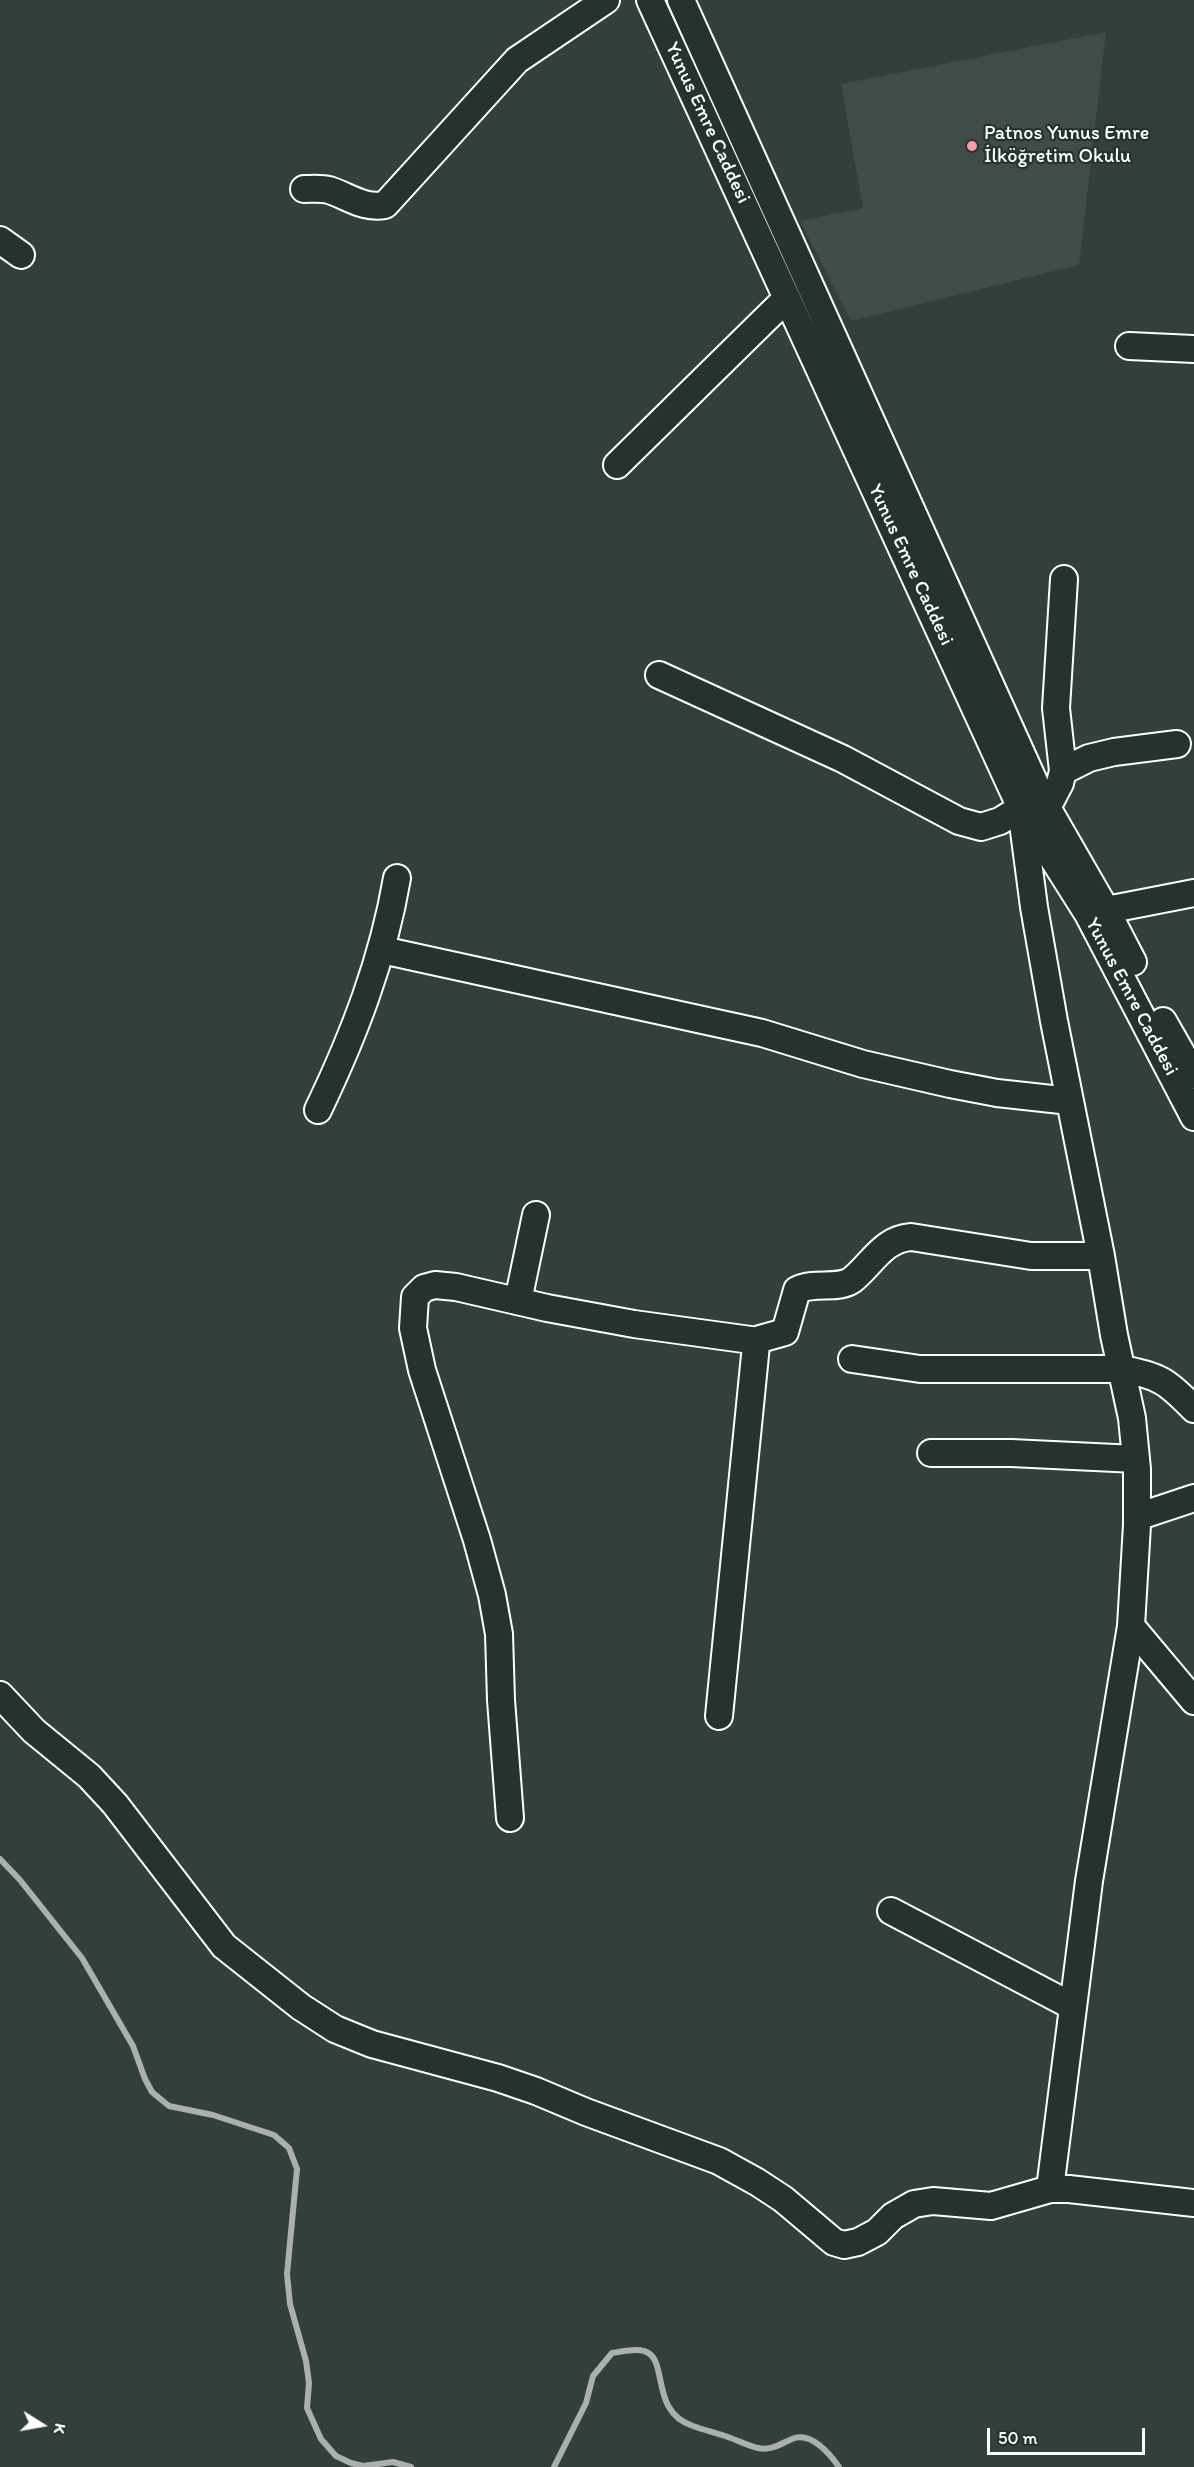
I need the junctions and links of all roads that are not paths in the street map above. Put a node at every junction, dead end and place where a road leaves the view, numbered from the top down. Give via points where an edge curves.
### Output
1 (606, 0) edge
2 (650, 0) edge
3 (681, 0) edge
4 (304, 189) dead end
5 (0, 240) edge
6 (21, 255) dead end
7 (787, 298) junction
8 (1129, 346) dead end
9 (1194, 350) edge
10 (617, 465) dead end
11 (1064, 579) dead end
12 (659, 675) dead end
13 (1177, 744) dead end
14 (1064, 771) junction
15 (1022, 808) junction
16 (1047, 808) junction
17 (397, 878) dead end
18 (1194, 893) edge
19 (1097, 912) junction
20 (382, 950) junction
21 (1194, 1075) edge
22 (1070, 1101) junction
23 (318, 1110) dead end
24 (1194, 1117) edge
25 (536, 1215) dead end
26 (1101, 1256) junction
27 (518, 1301) junction
28 (758, 1341) junction
29 (852, 1359) dead end
30 (1121, 1369) junction
31 (1194, 1409) edge
32 (931, 1453) dead end
33 (1136, 1459) junction
34 (1194, 1498) edge
35 (1137, 1517) junction
36 (1131, 1626) junction
37 (0, 1695) edge
38 (1194, 1701) edge
39 (719, 1716) dead end
40 (510, 1818) dead end
41 (891, 1911) dead end
42 (1072, 2006) junction
43 (1050, 2189) junction
44 (1194, 2203) edge

1 - 4 street via 517,60 385,205 361,204 326,189
2 - 7 street, Yunus Emre Caddesi
3 - 16 street, Yunus Emre Caddesi
5 - 6 street
7 - 10 street
7 - 15 street, Yunus Emre Caddesi
8 - 9 street
11 - 14 street via 1056,708
12 - 15 street via 843,759 959,821 981,827
13 - 14 street via 1114,752 1089,758
14 - 16 street
15 - 19 street, Yunus Emre Caddesi
15 - 22 street via 1034,907
16 - 19 street, Yunus Emre Caddesi
17 - 20 street
18 - 19 street
19 - 21 street, Yunus Emre Caddesi
19 - 24 street, Yunus Emre Caddesi
20 - 22 street via 762,1033 863,1064 950,1084
20 - 23 street via 364,1007
22 - 26 street
25 - 27 street
26 - 28 street via 1030,1256 900,1238 881,1249 850,1282 797,1290 785,1332
26 - 30 street
27 - 28 street via 654,1328
27 - 40 street via 435,1285 424,1288 416,1297 412,1312 422,1370 492,1595 499,1634
28 - 39 street
29 - 30 street via 920,1369
30 - 31 street via 1148,1373 1171,1386
30 - 33 street
32 - 33 street
33 - 35 street
34 - 35 street
35 - 36 street
36 - 38 street
36 - 42 street
37 - 43 street via 115,1804 224,1946 300,2007 336,2029 372,2044 536,2091 719,2162 757,2182 834,2242 844,2245 877,2232 893,2216 914,2204 933,2201 991,2206
41 - 42 street
42 - 43 street
43 - 44 street

